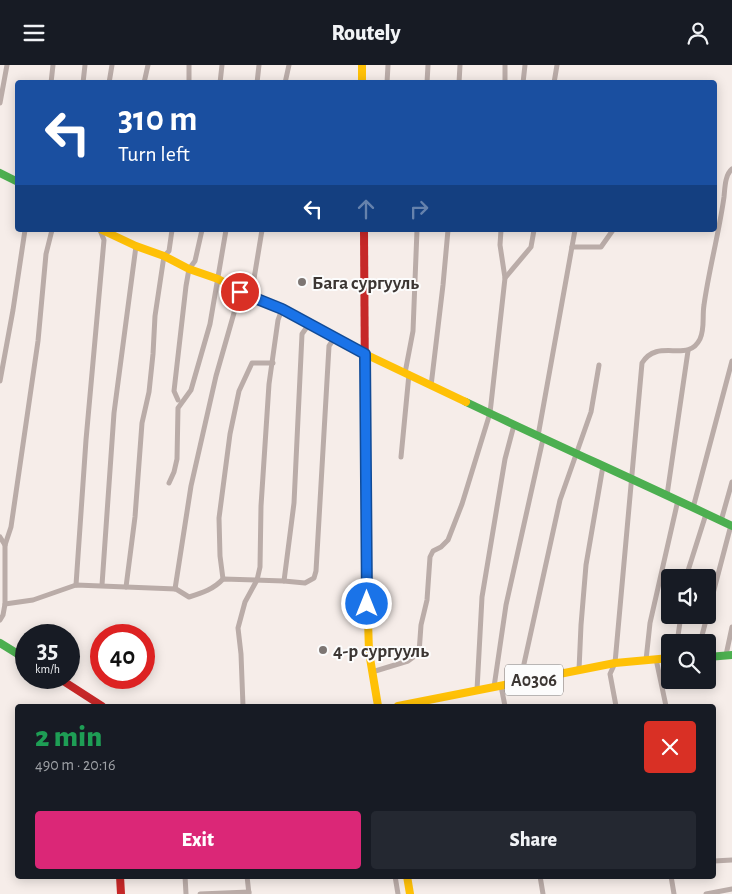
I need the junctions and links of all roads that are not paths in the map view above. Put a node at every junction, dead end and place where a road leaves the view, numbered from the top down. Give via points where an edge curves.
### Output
1 (7, 65) edge
2 (53, 65) edge
3 (85, 65) edge
4 (112, 65) edge
5 (148, 65) edge
6 (189, 65) edge
7 (222, 65) edge
8 (260, 65) edge
9 (289, 65) edge
10 (362, 65) edge
11 (388, 65) edge
12 (428, 65) edge
13 (460, 65) edge
14 (505, 65) edge
15 (525, 65) edge
16 (557, 65) edge
17 (51, 80) edge
18 (83, 80) edge
19 (110, 80) edge
20 (145, 80) edge
21 (189, 80) edge
22 (220, 80) edge
23 (258, 80) edge
24 (286, 80) edge
25 (362, 80) edge
26 (386, 80) edge
27 (427, 80) edge
28 (459, 80) edge
29 (505, 80) edge
30 (523, 80) edge
31 (554, 80) edge
32 (0, 103) edge
33 (732, 169) edge
34 (0, 173) edge
35 (15, 180) edge
36 (25, 232) edge
37 (52, 232) edge
38 (102, 232) edge
39 (105, 232) edge
40 (172, 232) edge
41 (202, 232) edge
42 (226, 232) edge
43 (262, 232) edge
44 (364, 232) edge
45 (417, 232) edge
46 (448, 232) edge
47 (501, 232) edge
48 (534, 232) edge
49 (575, 232) edge
50 (612, 232) edge
51 (136, 246) junction
52 (572, 247) junction
53 (164, 256) junction
54 (189, 269) junction
55 (505, 278) junction
56 (218, 279) junction
57 (240, 292) junction
58 (251, 297) junction
59 (282, 309) junction
60 (309, 324) junction
61 (335, 337) junction
62 (688, 351) junction
63 (365, 354) junction
64 (732, 361) edge
65 (273, 363) junction
66 (599, 365) dead end
67 (407, 374) junction
68 (0, 381) edge
69 (431, 386) junction
70 (178, 400) dead end
71 (490, 413) junction
72 (514, 425) junction
73 (540, 437) junction
74 (577, 455) junction
75 (401, 457) dead end
76 (603, 466) junction
77 (632, 478) junction
78 (732, 482) edge
79 (169, 483) dead end
80 (667, 495) junction
81 (678, 500) junction
82 (693, 508) junction
83 (706, 514) junction
84 (720, 521) junction
85 (732, 525) edge
86 (0, 537) edge
87 (5, 545) junction
88 (689, 569) edge
89 (223, 579) junction
90 (257, 580) junction
91 (284, 581) junction
92 (76, 585) junction
93 (102, 585) junction
94 (126, 587) junction
95 (175, 589) junction
96 (5, 604) junction
97 (0, 620) edge
98 (732, 627) edge
99 (702, 634) edge
100 (0, 643) edge
101 (15, 652) edge
102 (729, 656) edge
103 (716, 657) edge
104 (656, 659) junction
105 (661, 659) edge
106 (646, 660) junction
107 (615, 663) junction
108 (579, 670) junction
109 (372, 672) junction
110 (520, 683) junction
111 (498, 687) junction
112 (76, 689) edge
113 (477, 691) junction
114 (99, 704) edge
115 (243, 704) edge
116 (378, 704) edge
117 (409, 704) edge
118 (504, 704) edge
119 (616, 704) edge
120 (666, 704) edge
121 (732, 860) edge
122 (716, 861) edge
123 (120, 879) edge
124 (185, 879) edge
125 (247, 879) edge
126 (396, 879) edge
127 (408, 879) edge
128 (541, 879) edge
129 (672, 879) edge
130 (732, 889) edge
131 (249, 893) edge
132 (120, 894) edge
133 (186, 894) edge
134 (200, 894) edge
135 (398, 894) edge
136 (410, 894) edge
137 (544, 894) edge
138 (674, 894) edge
139 (706, 894) edge

1 - 32 street
2 - 17 street
3 - 18 street
4 - 19 street
5 - 20 street
6 - 21 street
7 - 22 street
8 - 23 street
9 - 24 street
10 - 25 main road
11 - 26 street
12 - 27 street
13 - 28 street
14 - 29 street
15 - 30 street
16 - 31 street
33 - 62 street via 727,174 703,308 703,329 696,346
34 - 35 main road
36 - 68 street
37 - 87 street via 11,527
38 - 92 street via 104,240
39 - 51 main road
40 - 53 street via 169,251
41 - 54 street via 195,261
42 - 56 street
43 - 58 street
44 - 63 main road
45 - 67 street via 413,331
46 - 69 street
47 - 55 street
48 - 55 street via 531,247
49 - 52 street
50 - 52 street via 601,247
51 - 53 main road
51 - 93 street via 114,413
52 - 73 street
53 - 54 main road
53 - 94 street via 149,392 142,423
54 - 56 main road
54 - 70 street via 174,391
55 - 71 street
56 - 57 main road
56 - 79 street via 210,324 191,390 178,408 177,459
57 - 58 main road
57 - 95 street via 216,376 191,486
58 - 59 main road
59 - 60 main road
59 - 65 street
60 - 61 main road
60 - 91 street via 302,334 294,503
61 - 63 main road
61 - 91 street via 329,346 316,571 314,578 305,583
62 - 77 street via 655,351 642,363
62 - 80 street
63 - 67 main road
63 - 109 main road via 367,619
64 - 82 street
65 - 89 street via 252,363 239,391 219,518
65 - 90 street
66 - 74 street via 591,412
67 - 69 main road
67 - 75 street
69 - 71 main road
71 - 72 main road
71 - 109 street via 448,540 430,557 419,653 408,661
72 - 73 main road
72 - 113 street via 505,459 482,597
73 - 74 main road
73 - 111 street via 506,605
74 - 76 main road
74 - 110 street via 560,500
76 - 77 main road
76 - 108 street via 586,565
77 - 80 main road
77 - 107 street
78 - 84 street
80 - 81 main road
81 - 82 main road
81 - 106 street via 650,623
82 - 83 main road
83 - 84 main road
83 - 88 street
84 - 85 main road
85 - 99 street
86 - 87 street
87 - 96 street
89 - 90 street
89 - 95 street via 204,593 189,597
90 - 91 street
90 - 115 street via 245,602 238,628
92 - 93 street
92 - 96 street via 33,600
93 - 94 street
94 - 95 street
96 - 97 street
98 - 102 street
100 - 101 main road
102 - 103 main road
104 - 105 main road, A0306
104 - 106 main road, A0306
104 - 120 street
106 - 107 main road, A0306
107 - 108 main road, A0306
107 - 119 street via 610,674
108 - 110 main road, A0306
109 - 116 main road
110 - 111 main road, A0306
111 - 113 main road, A0306
111 - 118 street
112 - 114 main road
113 - 117 main road, A0306
121 - 122 street
123 - 132 main road
124 - 133 street
125 - 131 street
126 - 135 street
127 - 136 main road
128 - 137 street
129 - 138 street
130 - 139 street
131 - 134 street

